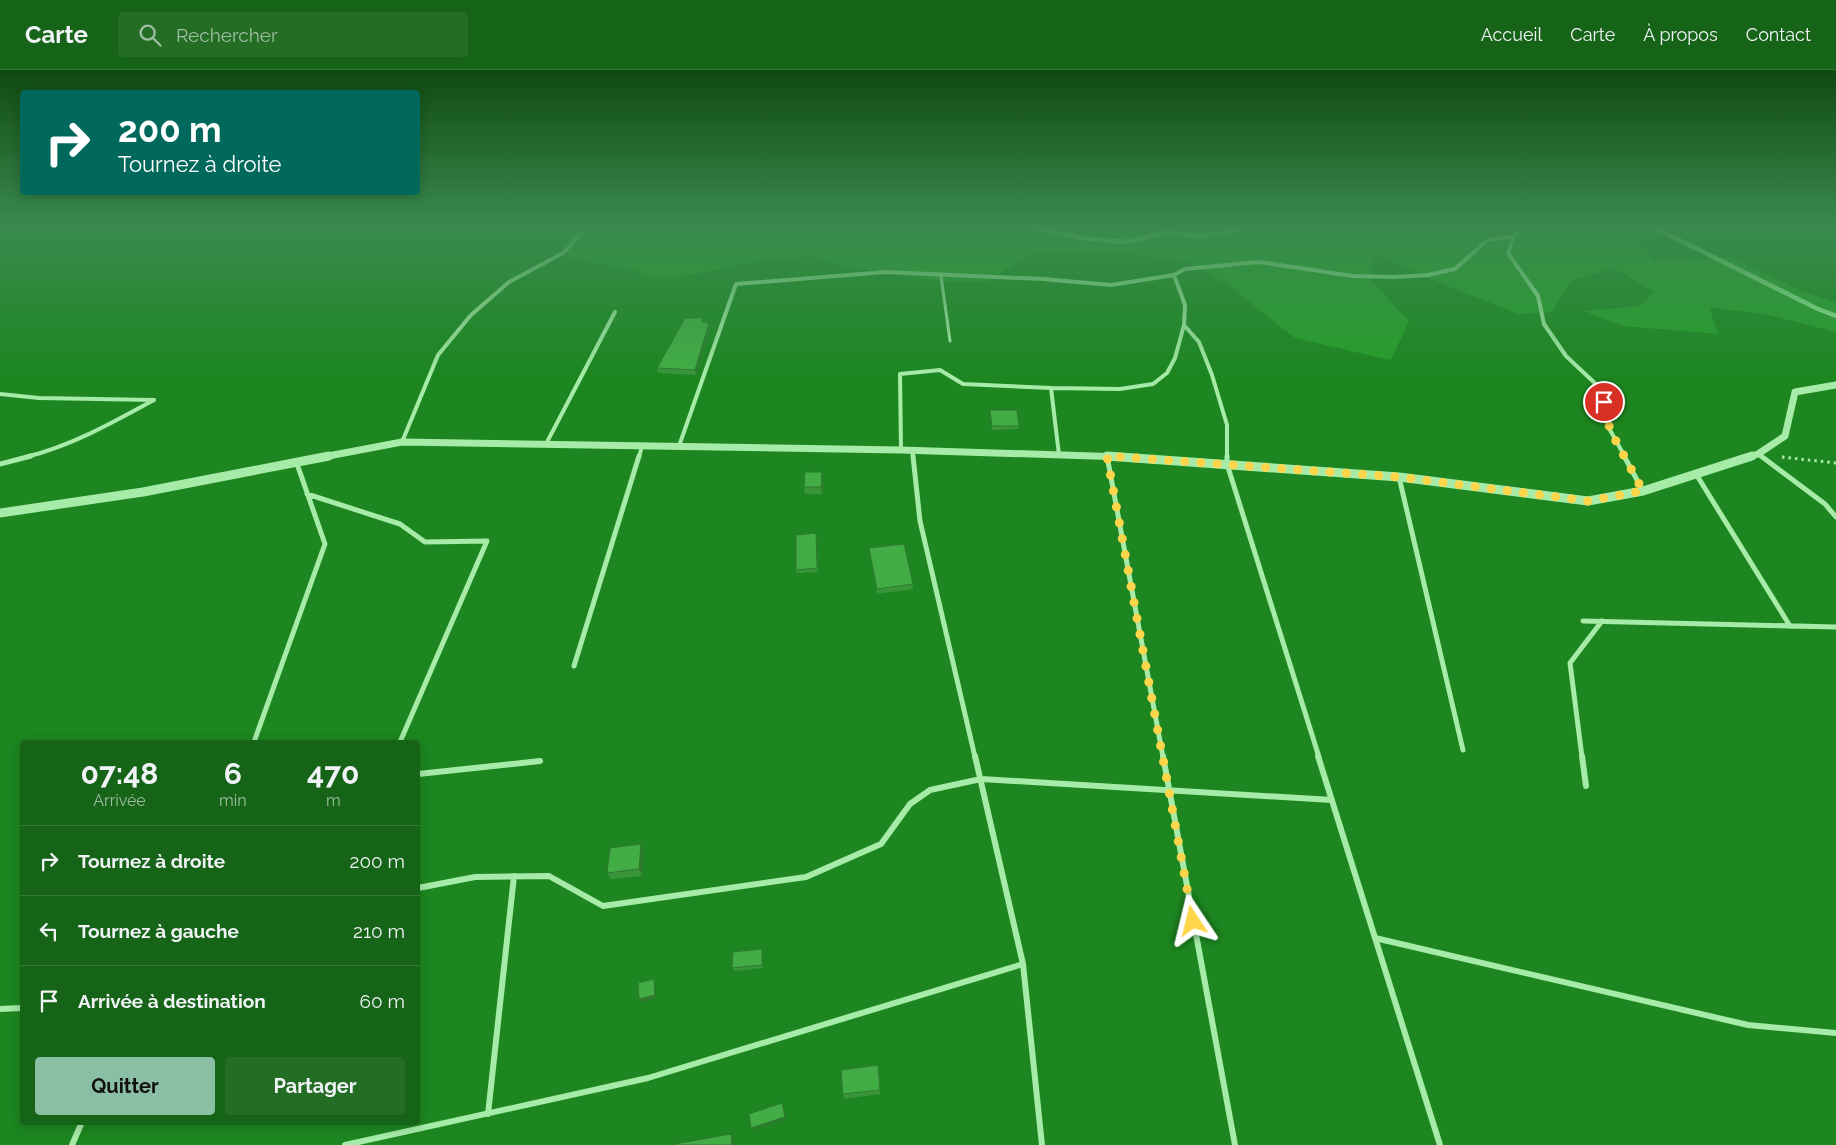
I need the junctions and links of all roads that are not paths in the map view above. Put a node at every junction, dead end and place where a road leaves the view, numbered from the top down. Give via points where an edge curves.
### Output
1 (520, 276) edge
2 (833, 276) edge
3 (942, 276) edge
4 (948, 276) edge
5 (1171, 276) edge
6 (1174, 276) edge
7 (1524, 276) edge
8 (615, 312) dead end
9 (1184, 325) junction
10 (950, 341) dead end
11 (1836, 385) edge
12 (1051, 388) junction
13 (0, 394) edge
14 (402, 442) junction
15 (546, 444) junction
16 (642, 446) junction
17 (679, 446) junction
18 (901, 450) junction
19 (912, 450) junction
20 (1758, 454) junction
21 (1059, 455) junction
22 (1107, 456) junction
23 (296, 461) junction
24 (0, 464) edge
25 (1228, 464) junction
26 (1696, 474) junction
27 (1399, 477) junction
28 (1643, 491) junction
29 (307, 494) junction
30 (0, 513) edge
31 (1836, 518) edge
32 (1584, 621) dead end
33 (1602, 621) junction
34 (1790, 626) junction
35 (1836, 627) edge
36 (574, 666) dead end
37 (255, 740) edge
38 (401, 740) edge
39 (1463, 750) dead end
40 (540, 762) dead end
41 (420, 774) edge
42 (981, 779) junction
43 (1586, 786) dead end
44 (1169, 791) junction
45 (1332, 800) junction
46 (514, 876) junction
47 (420, 888) edge
48 (1375, 938) junction
49 (1023, 964) junction
50 (20, 1008) edge
51 (0, 1009) edge
52 (1836, 1033) edge
53 (488, 1114) junction
54 (81, 1125) edge
55 (72, 1145) edge
56 (345, 1145) edge
57 (1042, 1145) edge
58 (1235, 1145) edge
59 (1440, 1145) edge

1 - 14 street via 471,315 438,354
2 - 17 street via 736,284
3 - 10 lane
4 - 5 street via 1112,285
6 - 9 street via 1185,305
7 - 28 street via 1538,296 1544,324 1566,356 1600,388 1610,430
8 - 15 street
9 - 12 street via 1175,358 1167,373 1152,384 1120,389
9 - 25 street via 1199,342 1212,375 1227,425
11 - 20 street via 1796,392 1785,436
12 - 18 street via 963,384 940,370 900,374
12 - 21 street
13 - 24 street via 154,400 46,452
14 - 15 street
14 - 23 street
15 - 16 street
16 - 17 street
16 - 36 street
17 - 18 street
18 - 19 street
19 - 21 street
19 - 42 street via 920,521
20 - 26 street
20 - 31 street via 1825,504
21 - 22 street
22 - 25 street
22 - 44 street
23 - 29 street
23 - 30 street via 143,492
25 - 27 street
25 - 45 street
26 - 28 street
26 - 34 street
27 - 28 street via 1588,501
27 - 39 street
29 - 37 street via 325,544
29 - 38 street via 400,524 425,542 487,541
32 - 33 street
33 - 34 street
33 - 43 street via 1570,663
34 - 35 street
40 - 41 street
42 - 44 street
42 - 46 street via 930,790 910,804 881,844 806,877 603,906 549,876
42 - 49 street
44 - 45 street
44 - 58 street
45 - 48 street
46 - 47 street via 475,877
46 - 53 street
48 - 52 street via 1748,1024
48 - 59 street
49 - 53 street via 648,1078
49 - 57 street
50 - 51 street
53 - 56 street
54 - 55 street

